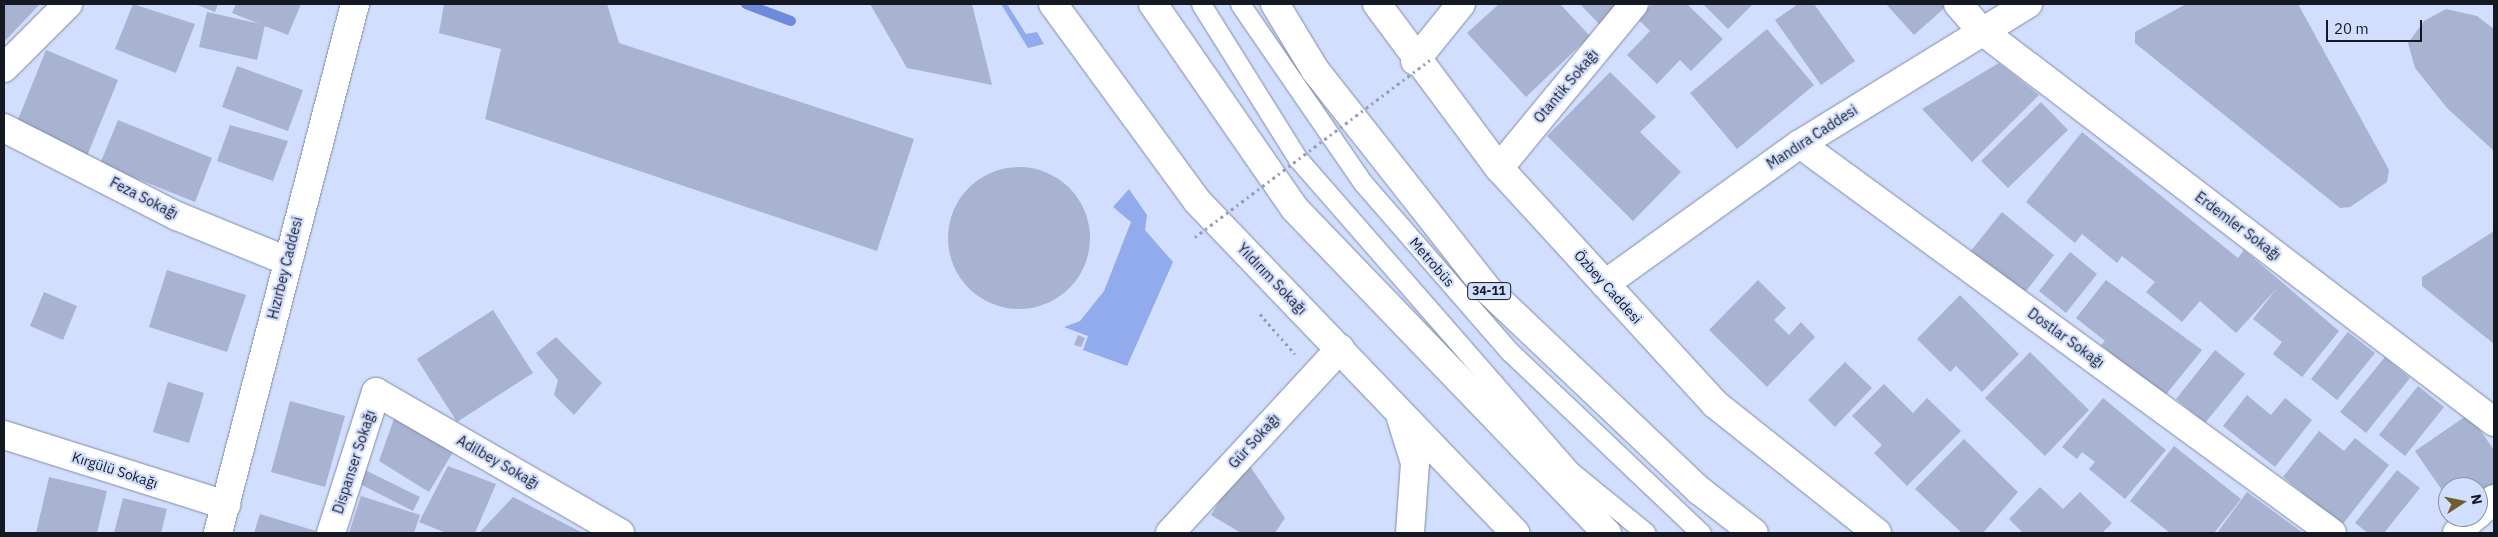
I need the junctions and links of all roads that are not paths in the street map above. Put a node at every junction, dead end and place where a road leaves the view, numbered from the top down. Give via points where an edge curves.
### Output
1 (68, 4) edge
2 (355, 4) edge
3 (1053, 4) edge
4 (1201, 4) edge
5 (1240, 4) edge
6 (1275, 4) edge
7 (1377, 4) edge
8 (1461, 4) edge
9 (1634, 4) edge
10 (1958, 4) edge
11 (2028, 4) edge
12 (1157, 11) edge
13 (1981, 30) junction
14 (1423, 60) junction
15 (4, 68) edge
16 (4, 128) edge
17 (1800, 144) junction
18 (1499, 168) junction
19 (287, 261) junction
20 (1605, 284) junction
21 (1340, 349) junction
22 (376, 392) joint
23 (1399, 411) junction
24 (2494, 422) edge
25 (4, 435) edge
26 (226, 505) junction
27 (1601, 529) edge
28 (218, 533) edge
29 (331, 533) edge
30 (620, 533) edge
31 (1170, 533) edge
32 (1410, 533) edge
33 (1515, 533) edge
34 (1646, 533) edge
35 (1701, 533) edge
36 (1754, 533) edge
37 (1877, 533) edge
38 (2332, 533) edge

1 - 15 main road
2 - 19 main road, Hızırbey Caddesi
3 - 21 main road, Yıldırım Sokağı via 1197,201
4 - 34 lane via 1298,159 1569,470
5 - 35 lane, Metrobüs via 1363,183 1490,329
6 - 36 main road, 34-11 via 1315,70 1489,291 1700,491
7 - 14 main road, Özbey Caddesi
8 - 14 main road
9 - 18 main road, Otantik Sokağı
10 - 13 main road, Erdemler Sokağı
11 - 13 main road, Mandıra Caddesi
12 - 27 main road via 1295,209
13 - 17 main road, Mandıra Caddesi
13 - 24 main road, Erdemler Sokağı
14 - 18 main road, Özbey Caddesi
16 - 19 main road, Feza Sokağı via 177,216
17 - 20 main road, Mandıra Caddesi
17 - 38 main road, Dostlar Sokağı
18 - 20 main road, Özbey Caddesi
19 - 26 main road, Hızırbey Caddesi
20 - 37 main road, Özbey Caddesi via 1715,404
21 - 23 main road, Yıldırım Sokağı
21 - 31 main road, Gür Sokağı
22 - 29 main road, Dispanser Sokağı
22 - 30 main road, Adilbey Sokağı
23 - 32 main road via 1415,463
23 - 33 main road, Yıldırım Sokağı
25 - 26 main road, Kırgülü Sokağı
26 - 28 main road, Hızırbey Caddesi

